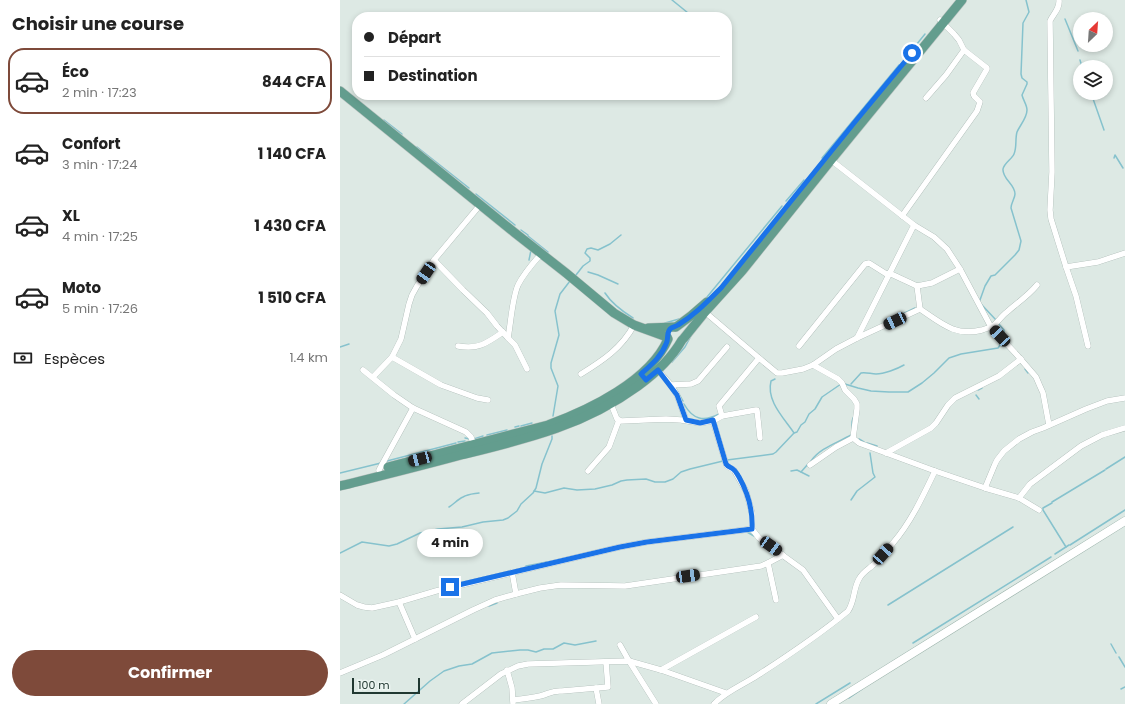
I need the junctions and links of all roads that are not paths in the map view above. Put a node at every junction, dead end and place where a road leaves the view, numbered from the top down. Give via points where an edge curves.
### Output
1 (956, 0) edge
2 (962, 0) edge
3 (1059, 0) edge
4 (942, 21) junction
5 (964, 50) junction
6 (340, 91) edge
7 (926, 98) dead end
8 (831, 160) junction
9 (480, 205) junction
10 (789, 209) junction
11 (902, 216) junction
12 (914, 224) junction
13 (1125, 253) edge
14 (541, 254) junction
15 (434, 260) junction
16 (1066, 267) junction
17 (960, 269) junction
18 (740, 270) junction
19 (888, 274) junction
20 (1037, 285) dead end
21 (916, 286) junction
22 (920, 309) junction
23 (705, 312) junction
24 (638, 326) junction
25 (675, 327) junction
26 (991, 327) junction
27 (503, 332) junction
28 (508, 338) junction
29 (668, 338) junction
30 (857, 338) junction
31 (683, 339) junction
32 (458, 346) dead end
33 (799, 346) dead end
34 (1088, 346) dead end
35 (727, 347) dead end
36 (392, 358) junction
37 (760, 358) junction
38 (1021, 359) junction
39 (814, 364) junction
40 (528, 369) dead end
41 (363, 370) dead end
42 (658, 370) junction
43 (581, 374) dead end
44 (373, 377) junction
45 (643, 377) junction
46 (671, 385) junction
47 (1125, 398) edge
48 (488, 400) dead end
49 (610, 404) junction
50 (412, 408) junction
51 (722, 416) junction
52 (619, 420) junction
53 (686, 420) junction
54 (713, 420) junction
55 (1049, 425) junction
56 (1125, 428) edge
57 (760, 438) dead end
58 (853, 438) junction
59 (474, 445) junction
60 (886, 453) junction
61 (810, 465) dead end
62 (379, 470) junction
63 (588, 471) dead end
64 (935, 471) junction
65 (340, 480) edge
66 (340, 486) edge
67 (985, 488) junction
68 (1019, 498) junction
69 (1039, 510) dead end
70 (1125, 521) edge
71 (752, 529) junction
72 (783, 554) junction
73 (768, 563) junction
74 (512, 572) junction
75 (516, 594) junction
76 (340, 595) edge
77 (776, 600) dead end
78 (399, 602) junction
79 (756, 617) dead end
80 (838, 619) junction
81 (415, 639) junction
82 (620, 645) dead end
83 (629, 661) junction
84 (606, 662) junction
85 (507, 670) junction
86 (661, 670) junction
87 (340, 674) edge
88 (596, 688) junction
89 (726, 693) junction
90 (513, 702) edge
91 (462, 704) edge
92 (599, 704) edge
93 (656, 704) edge
94 (714, 704) edge
95 (831, 704) edge

1 - 4 main road
2 - 4 main road
3 - 16 street via 1057,11 1050,21 1050,210
4 - 5 street via 959,40
4 - 8 main road
4 - 10 main road via 854,123
5 - 7 street
5 - 11 street via 987,68 973,93 980,104 970,122
6 - 9 main road
8 - 10 main road
8 - 11 street
9 - 14 main road
9 - 15 street
10 - 18 main road
11 - 12 street
12 - 17 street via 934,237
12 - 19 street
13 - 16 street via 1098,262
14 - 24 main road via 614,312
14 - 28 street via 518,284
15 - 27 street
15 - 36 street via 408,304 401,339
16 - 34 street
17 - 21 street via 932,283
17 - 26 street
18 - 23 main road
18 - 25 main road via 705,305
19 - 21 street
19 - 30 street
19 - 33 street via 865,264
20 - 26 street
21 - 22 street
22 - 26 street via 944,326 959,331 972,332
22 - 30 street
23 - 31 main road
23 - 37 street
24 - 25 main road
24 - 29 main road
24 - 43 street via 615,351
25 - 29 main road via 668,332
25 - 31 main road via 682,331
26 - 38 street
27 - 28 street
27 - 32 street via 485,344
28 - 40 street via 515,345
29 - 31 main road via 675,344
29 - 45 main road via 662,352
30 - 39 street
31 - 42 main road via 672,356
35 - 46 street via 698,381
36 - 44 street
36 - 48 street via 441,385
37 - 39 street via 778,373 803,369
37 - 51 street via 720,405
38 - 55 street via 1043,393
38 - 60 street via 999,376 955,398 931,428
39 - 58 street via 842,383 857,404
41 - 44 street
42 - 45 main road
42 - 46 street
44 - 50 street
45 - 49 main road
45 - 59 main road via 567,418
46 - 53 street
47 - 55 street via 1107,401
49 - 52 street
49 - 66 main road via 554,430
50 - 59 street via 466,432
50 - 62 street
51 - 54 street
51 - 57 street via 757,410
52 - 53 street
52 - 63 street via 609,446
53 - 54 street via 700,423
54 - 71 street via 726,464 734,470 746,491 752,513
55 - 67 street via 1019,438 1007,448 995,464
56 - 68 street via 1102,435 1081,446 1030,484
58 - 60 street via 859,443
58 - 61 street
59 - 62 main road
60 - 64 street
62 - 65 main road
64 - 67 street
64 - 80 street via 912,516 892,544 859,578 851,606
67 - 68 street
68 - 69 street
70 - 95 street
71 - 72 street via 759,538
71 - 74 street via 647,542
72 - 73 street
72 - 80 street via 807,575
73 - 75 street via 626,586 561,586
73 - 77 street
74 - 75 street
74 - 78 street
75 - 81 street via 495,600
76 - 78 street via 357,605 372,608
78 - 81 street
79 - 86 street
80 - 89 street via 816,636
81 - 87 street
82 - 83 street
83 - 84 street
83 - 86 street
83 - 93 street
84 - 85 street via 528,664
84 - 88 street via 608,687
85 - 90 street
85 - 91 street
86 - 89 street
88 - 90 street via 555,690
88 - 92 street
89 - 94 street

